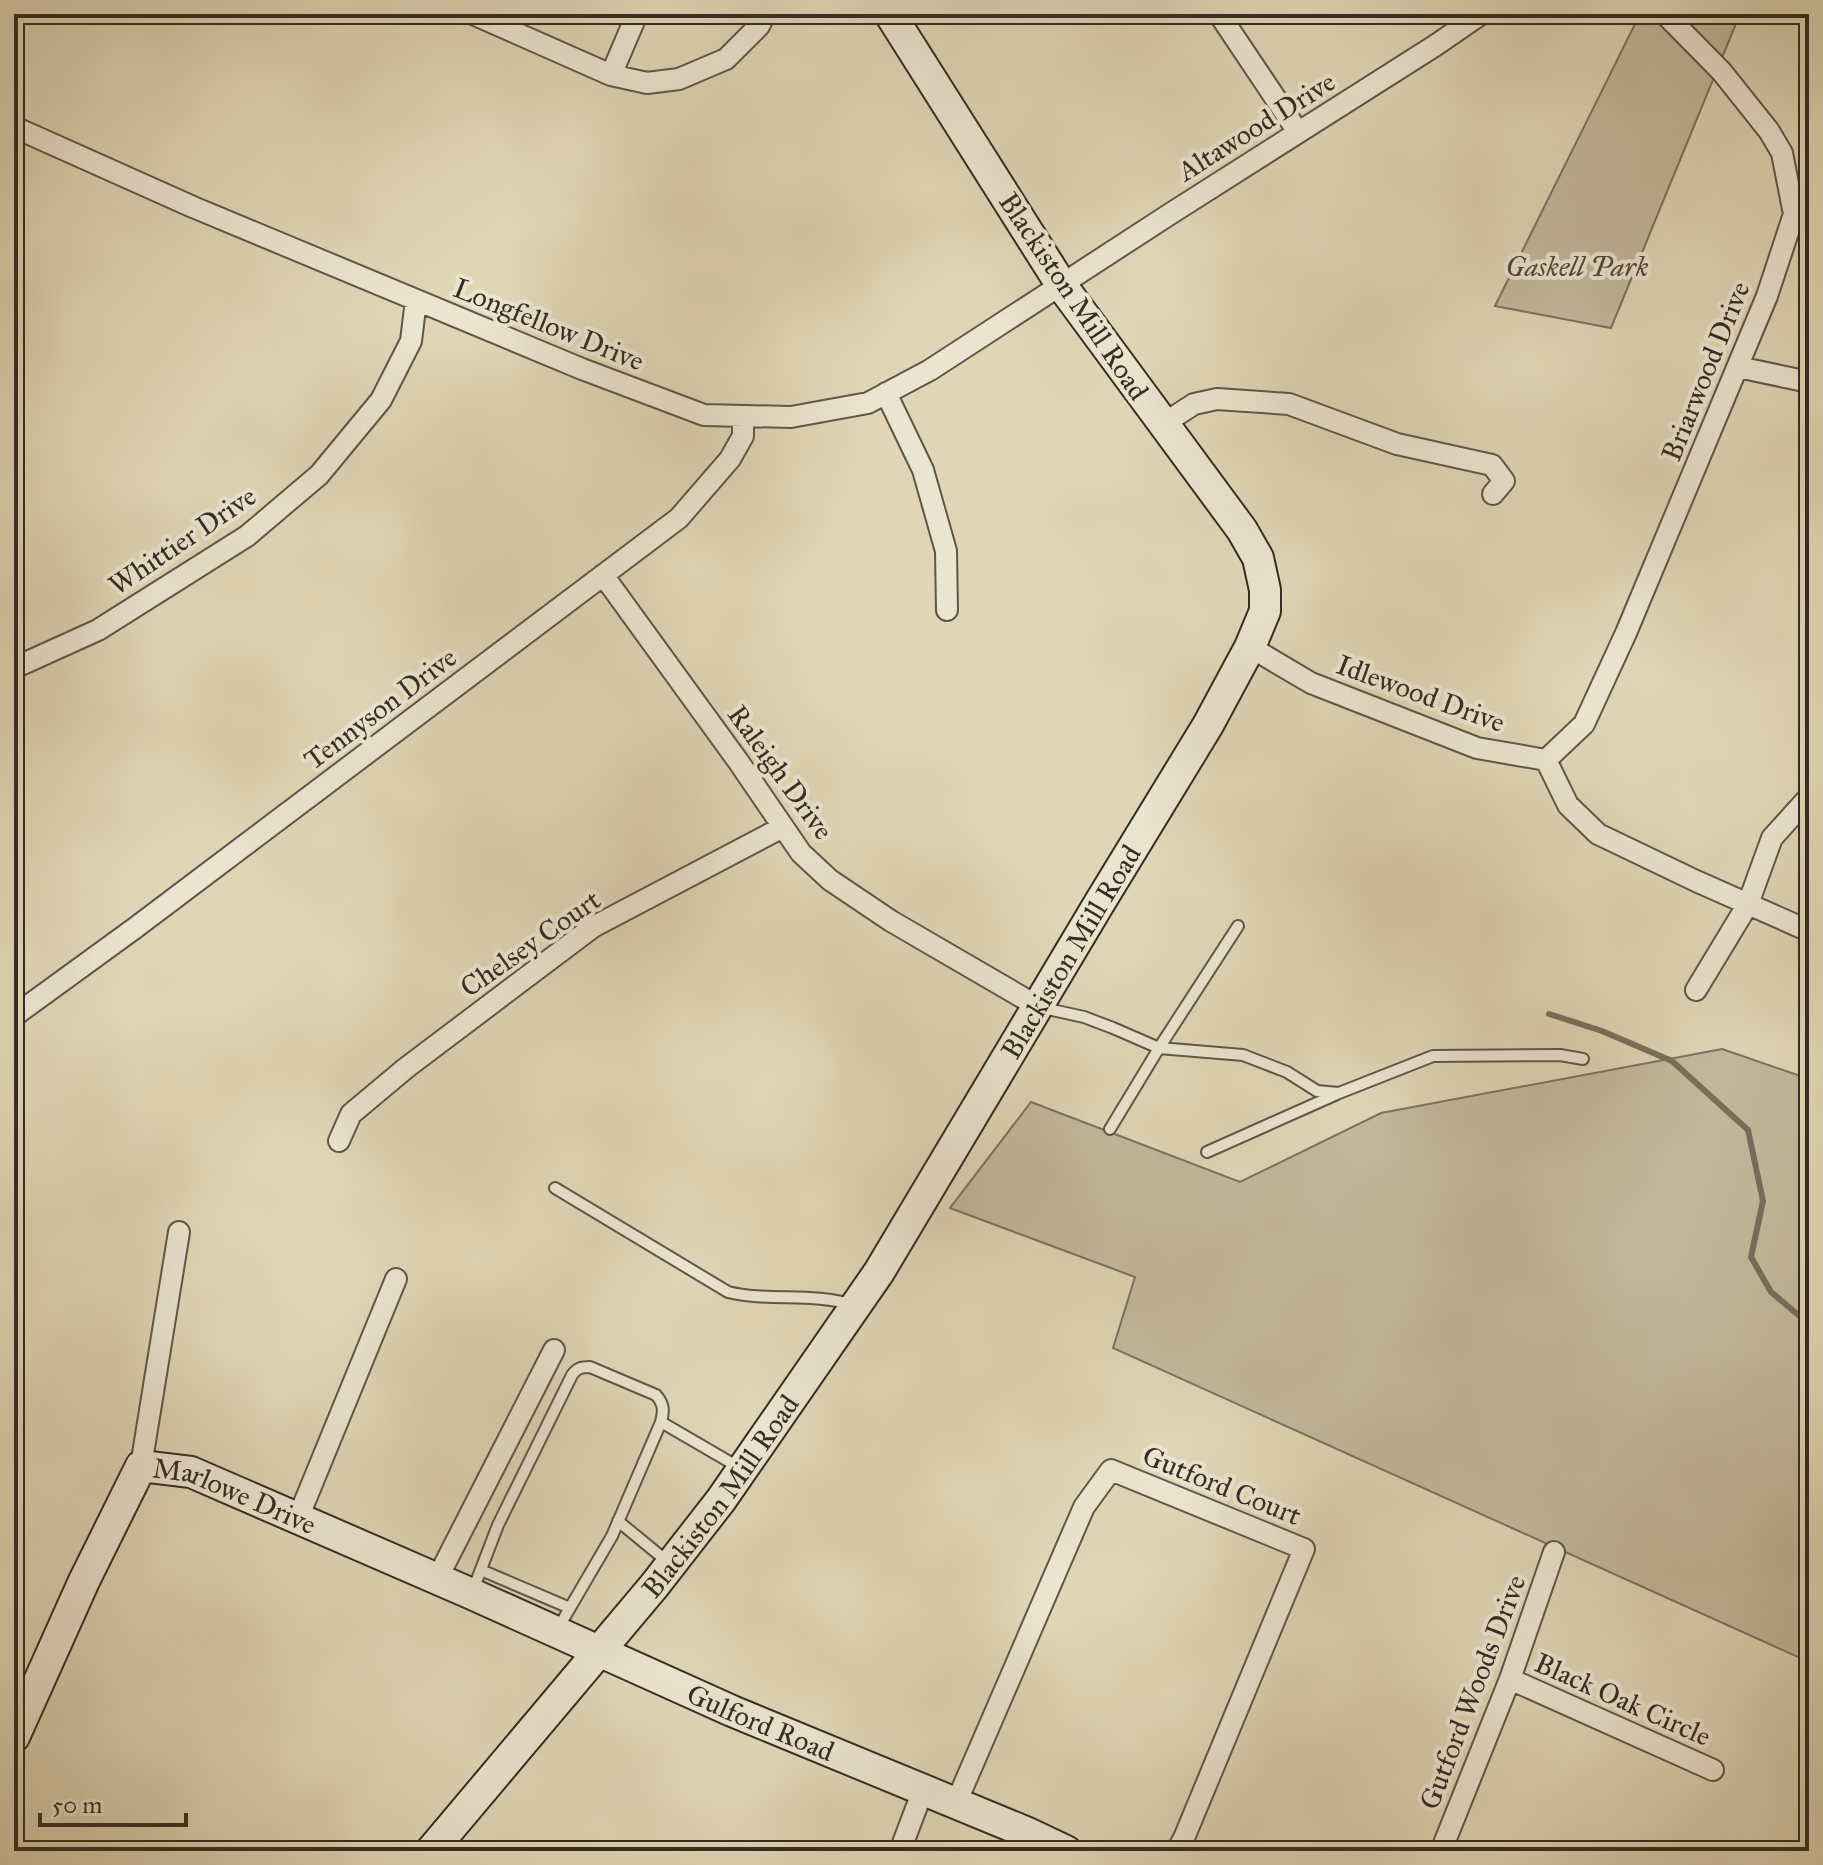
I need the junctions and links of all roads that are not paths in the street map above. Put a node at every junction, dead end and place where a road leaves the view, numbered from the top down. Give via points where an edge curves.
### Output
1 (473, 14) edge
2 (637, 14) edge
3 (765, 14) edge
4 (890, 14) edge
5 (1219, 14) edge
6 (1481, 14) edge
7 (1665, 14) edge
8 (611, 75) junction
9 (14, 127) edge
10 (1298, 132) junction
11 (1062, 286) junction
12 (416, 300) junction
13 (1738, 367) junction
14 (1809, 382) edge
15 (886, 393) junction
16 (743, 416) junction
17 (1163, 424) junction
18 (1493, 494) dead end
19 (603, 575) junction
20 (947, 610) dead end
21 (1250, 647) junction
22 (14, 668) edge
23 (1546, 760) junction
24 (1809, 797) edge
25 (783, 827) junction
26 (1748, 904) junction
27 (1238, 926) dead end
28 (1809, 931) edge
29 (1696, 990) dead end
30 (1037, 1006) junction
31 (14, 1016) edge
32 (1159, 1048) junction
33 (1583, 1059) dead end
34 (1339, 1093) junction
35 (1110, 1129) dead end
36 (339, 1141) dead end
37 (1207, 1152) dead end
38 (555, 1188) dead end
39 (179, 1232) dead end
40 (396, 1279) dead end
41 (855, 1306) junction
42 (554, 1350) dead end
43 (661, 1422) junction
44 (141, 1466) junction
45 (742, 1469) junction
46 (298, 1518) junction
47 (618, 1521) junction
48 (1554, 1552) dead end
49 (671, 1564) junction
50 (437, 1579) junction
51 (476, 1582) junction
52 (563, 1620) junction
53 (599, 1651) junction
54 (1510, 1679) junction
55 (14, 1737) edge
56 (1713, 1770) dead end
57 (923, 1790) junction
58 (956, 1803) junction
59 (1024, 1842) edge
60 (431, 1851) edge
61 (900, 1851) edge
62 (1066, 1851) edge
63 (1177, 1851) edge
64 (1441, 1851) edge

1 - 8 street
2 - 8 street
3 - 8 street via 726,59 679,79 647,83
4 - 11 main road, Blackiston Mill Road
5 - 10 street
6 - 10 street, Altawood Drive
7 - 13 street, Briarwood Drive via 1751,106 1782,153 1790,184 1794,214
9 - 12 street, Longfellow Drive
10 - 11 street, Altawood Drive
11 - 15 street, Longfellow Drive
11 - 17 main road, Blackiston Mill Road
12 - 16 street, Longfellow Drive via 704,415
12 - 22 street, Whittier Drive via 411,341 381,400 319,475 235,544 98,630
13 - 14 street
13 - 23 street, Briarwood Drive via 1584,724
15 - 16 street, Longfellow Drive via 868,403 791,417
15 - 20 street via 927,483 946,551
16 - 19 street, Tennyson Drive via 737,448 679,518
17 - 18 street via 1194,404 1217,399 1289,404 1397,444 1492,465 1504,481
17 - 21 main road, Blackiston Mill Road via 1258,558 1265,611
19 - 25 street, Raleigh Drive
19 - 31 street, Tennyson Drive
21 - 23 street, Idlewood Drive via 1311,683 1477,748
21 - 30 main road, Blackiston Mill Road
23 - 26 street via 1568,805 1598,834
24 - 26 street via 1772,838
25 - 30 street, Raleigh Drive via 830,880
25 - 36 street, Chelsey Court via 593,927 351,1114
26 - 28 street
26 - 29 street
27 - 32 lane
30 - 32 lane via 1098,1022
30 - 41 main road, Blackiston Mill Road
32 - 34 lane via 1243,1055 1317,1091
32 - 35 lane
33 - 34 lane via 1433,1056
34 - 37 lane
38 - 41 lane via 728,1292
39 - 44 street
40 - 46 street
41 - 45 main road, Blackiston Mill Road
42 - 50 street
43 - 45 lane
43 - 47 lane
43 - 51 lane via 664,1411 656,1395 590,1367 576,1370 498,1525
44 - 46 main road, Marlowe Drive via 191,1472
44 - 55 main road, Marlowe Drive
45 - 49 main road, Blackiston Mill Road
46 - 50 main road, Marlowe Drive
47 - 49 lane
47 - 52 lane
48 - 54 street, Gutford Woods Drive
49 - 53 main road, Blackiston Mill Road
50 - 51 main road, Marlowe Drive
51 - 52 main road, Marlowe Drive
52 - 53 main road, Marlowe Drive
53 - 57 main road, Gulford Road
53 - 60 main road, Blackiston Mill Road
54 - 56 street, Black Oak Circle
54 - 64 street, Gutford Woods Drive
57 - 58 main road, Gulford Road
57 - 61 street
58 - 59 main road, Gulford Road
58 - 63 street, Gutford Court via 1084,1507 1111,1470 1304,1549
59 - 62 main road, Gulford Road

